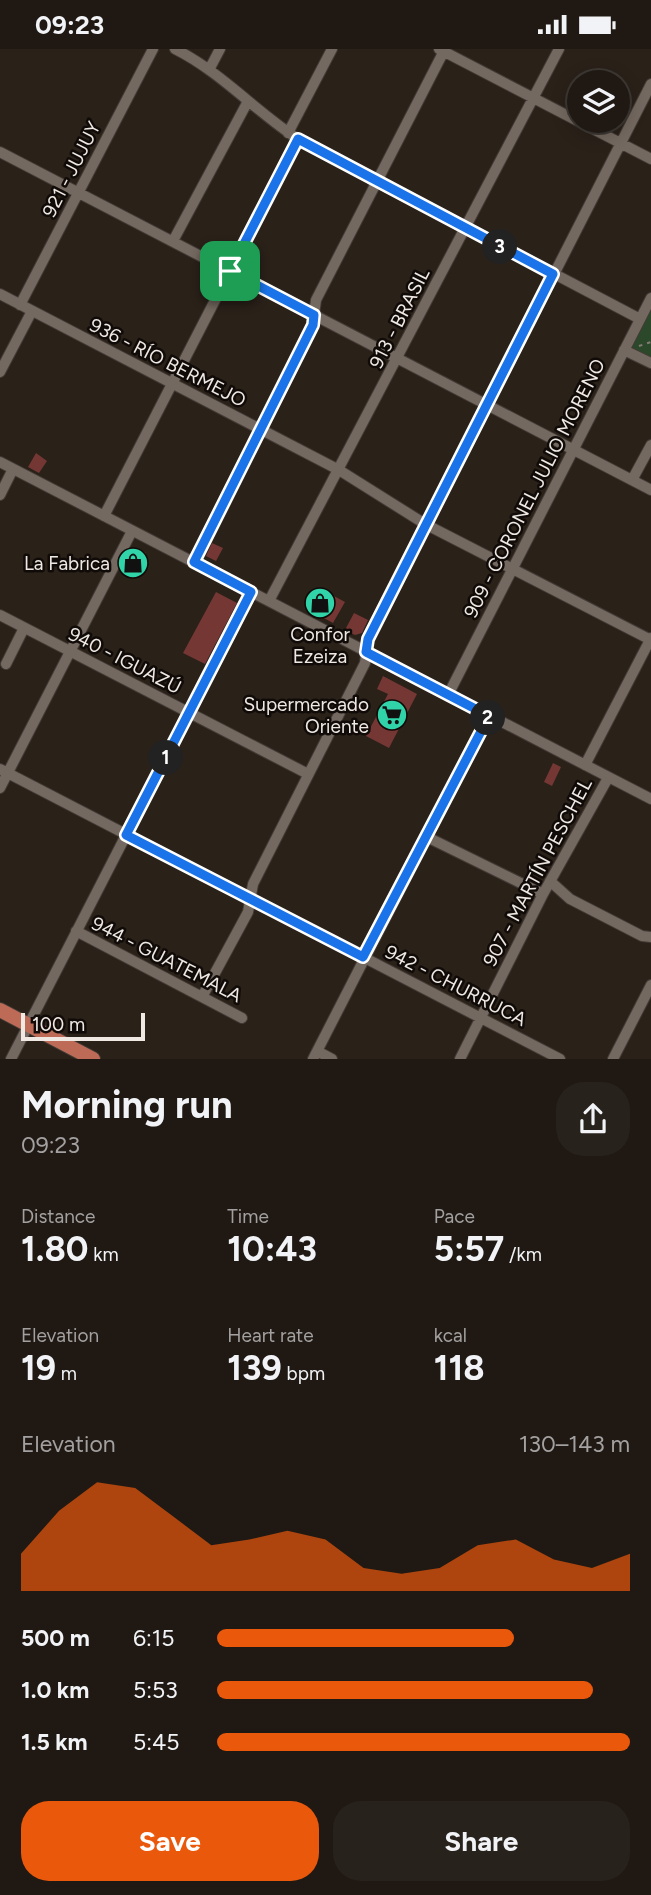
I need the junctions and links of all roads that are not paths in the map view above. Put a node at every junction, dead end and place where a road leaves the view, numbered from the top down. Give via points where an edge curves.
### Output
1 (153, 49) edge
2 (175, 49) edge
3 (220, 49) edge
4 (332, 49) edge
5 (559, 49) edge
6 (442, 50) edge
7 (210, 68) junction
8 (651, 85) edge
9 (533, 97) junction
10 (247, 103) junction
11 (293, 136) junction
12 (620, 144) junction
13 (0, 152) edge
14 (651, 159) edge
15 (377, 182) junction
16 (79, 192) junction
17 (464, 228) junction
18 (173, 241) junction
19 (230, 271) junction
20 (553, 274) junction
21 (0, 294) edge
22 (651, 298) edge
23 (20, 305) junction
24 (32, 311) junction
25 (314, 315) junction
26 (640, 319) junction
27 (624, 350) junction
28 (399, 356) junction
29 (651, 363) edge
30 (0, 372) edge
31 (172, 384) junction
32 (487, 403) junction
33 (260, 429) junction
34 (651, 445) edge
35 (575, 449) junction
36 (0, 462) edge
37 (13, 469) junction
38 (340, 470) junction
39 (632, 480) junction
40 (651, 490) edge
41 (0, 495) edge
42 (104, 516) junction
43 (425, 524) junction
44 (132, 531) junction
45 (194, 562) junction
46 (513, 569) junction
47 (251, 592) junction
48 (269, 601) junction
49 (0, 615) edge
50 (24, 628) junction
51 (651, 639) edge
52 (72, 652) junction
53 (366, 652) junction
54 (6, 664) dead end
55 (448, 695) junction
56 (190, 713) junction
57 (489, 716) junction
58 (585, 765) junction
59 (4, 771) edge
60 (308, 774) junction
61 (608, 778) junction
62 (0, 788) edge
63 (651, 799) edge
64 (126, 835) junction
65 (427, 837) junction
66 (550, 881) junction
67 (543, 894) junction
68 (250, 896) junction
69 (76, 932) junction
70 (651, 937) edge
71 (363, 957) junction
72 (651, 985) edge
73 (202, 997) junction
74 (0, 1010) edge
75 (242, 1018) dead end
76 (480, 1019) junction
77 (28, 1024) junction
78 (315, 1055) edge
79 (10, 1059) edge
80 (93, 1059) edge
81 (332, 1059) edge
82 (460, 1059) edge
83 (560, 1059) edge
84 (613, 1059) edge

1 - 16 street, 921 - JUJUY
2 - 7 street
3 - 7 street
4 - 11 street
5 - 9 street, 913 - BRASIL
6 - 9 street
6 - 15 street
7 - 10 street
8 - 12 street
9 - 12 street
9 - 17 street, 913 - BRASIL
10 - 11 street
10 - 18 street
11 - 15 street
11 - 19 street
12 - 14 street
12 - 20 street
13 - 16 street
15 - 17 street
15 - 25 street via 316,300
16 - 18 street
16 - 23 street, 921 - JUJUY
17 - 20 street
17 - 28 street, 913 - BRASIL
18 - 19 street
19 - 25 street
19 - 31 street
20 - 26 street
20 - 32 street
21 - 23 street, 936 - RÍO BERMEJO
22 - 26 street, 909 - CORONEL JULIO MORENO
23 - 24 street, 936 - RÍO BERMEJO
24 - 30 street
24 - 31 street, 936 - RÍO BERMEJO
25 - 28 street
25 - 33 street via 312,330
26 - 27 street, 909 - CORONEL JULIO MORENO
27 - 29 street
27 - 35 street, 909 - CORONEL JULIO MORENO
28 - 32 street
28 - 38 street, 913 - BRASIL
31 - 33 street, 936 - RÍO BERMEJO
31 - 42 street
32 - 35 street
32 - 43 street
33 - 38 street, 936 - RÍO BERMEJO
33 - 45 street
34 - 39 street
35 - 39 street
35 - 46 street, 909 - CORONEL JULIO MORENO
36 - 37 street
37 - 41 street
37 - 42 street
38 - 43 street, 936 - RÍO BERMEJO
38 - 48 street, 913 - BRASIL
39 - 40 street
42 - 44 street
43 - 46 street, 936 - RÍO BERMEJO
43 - 53 street via 368,639
44 - 45 street
44 - 52 street
45 - 47 street
46 - 51 street, 936 - RÍO BERMEJO
46 - 55 street, 909 - CORONEL JULIO MORENO
47 - 48 street
47 - 56 street
48 - 53 street
49 - 50 street, 940 - IGUAZÚ
50 - 52 street, 940 - IGUAZÚ
50 - 54 street
51 - 58 street, 907 - MARTÍN PESCHEL
52 - 56 street, 940 - IGUAZÚ
52 - 59 street
53 - 55 street
53 - 60 street via 365,663
55 - 57 street
56 - 60 street, 940 - IGUAZÚ
56 - 64 street
57 - 58 street
57 - 65 street
58 - 61 street
59 - 62 street
59 - 64 street, 942 - CHURRUCA
60 - 68 street
61 - 63 street
61 - 66 street, 907 - MARTÍN PESCHEL
64 - 68 street, 942 - CHURRUCA
64 - 69 street
65 - 67 street
65 - 71 street
66 - 67 street, 907 - MARTÍN PESCHEL
66 - 70 street via 570,898
67 - 76 street, 907 - MARTÍN PESCHEL
68 - 71 street, 942 - CHURRUCA
68 - 73 street via 248,912
69 - 73 street, 944 - GUATEMALA
69 - 77 street
71 - 76 street, 942 - CHURRUCA
71 - 78 street
72 - 84 street
73 - 75 street, 944 - GUATEMALA
74 - 77 main road
76 - 82 street, 907 - MARTÍN PESCHEL
76 - 83 street, 942 - CHURRUCA
77 - 79 street
77 - 80 main road
78 - 81 street

